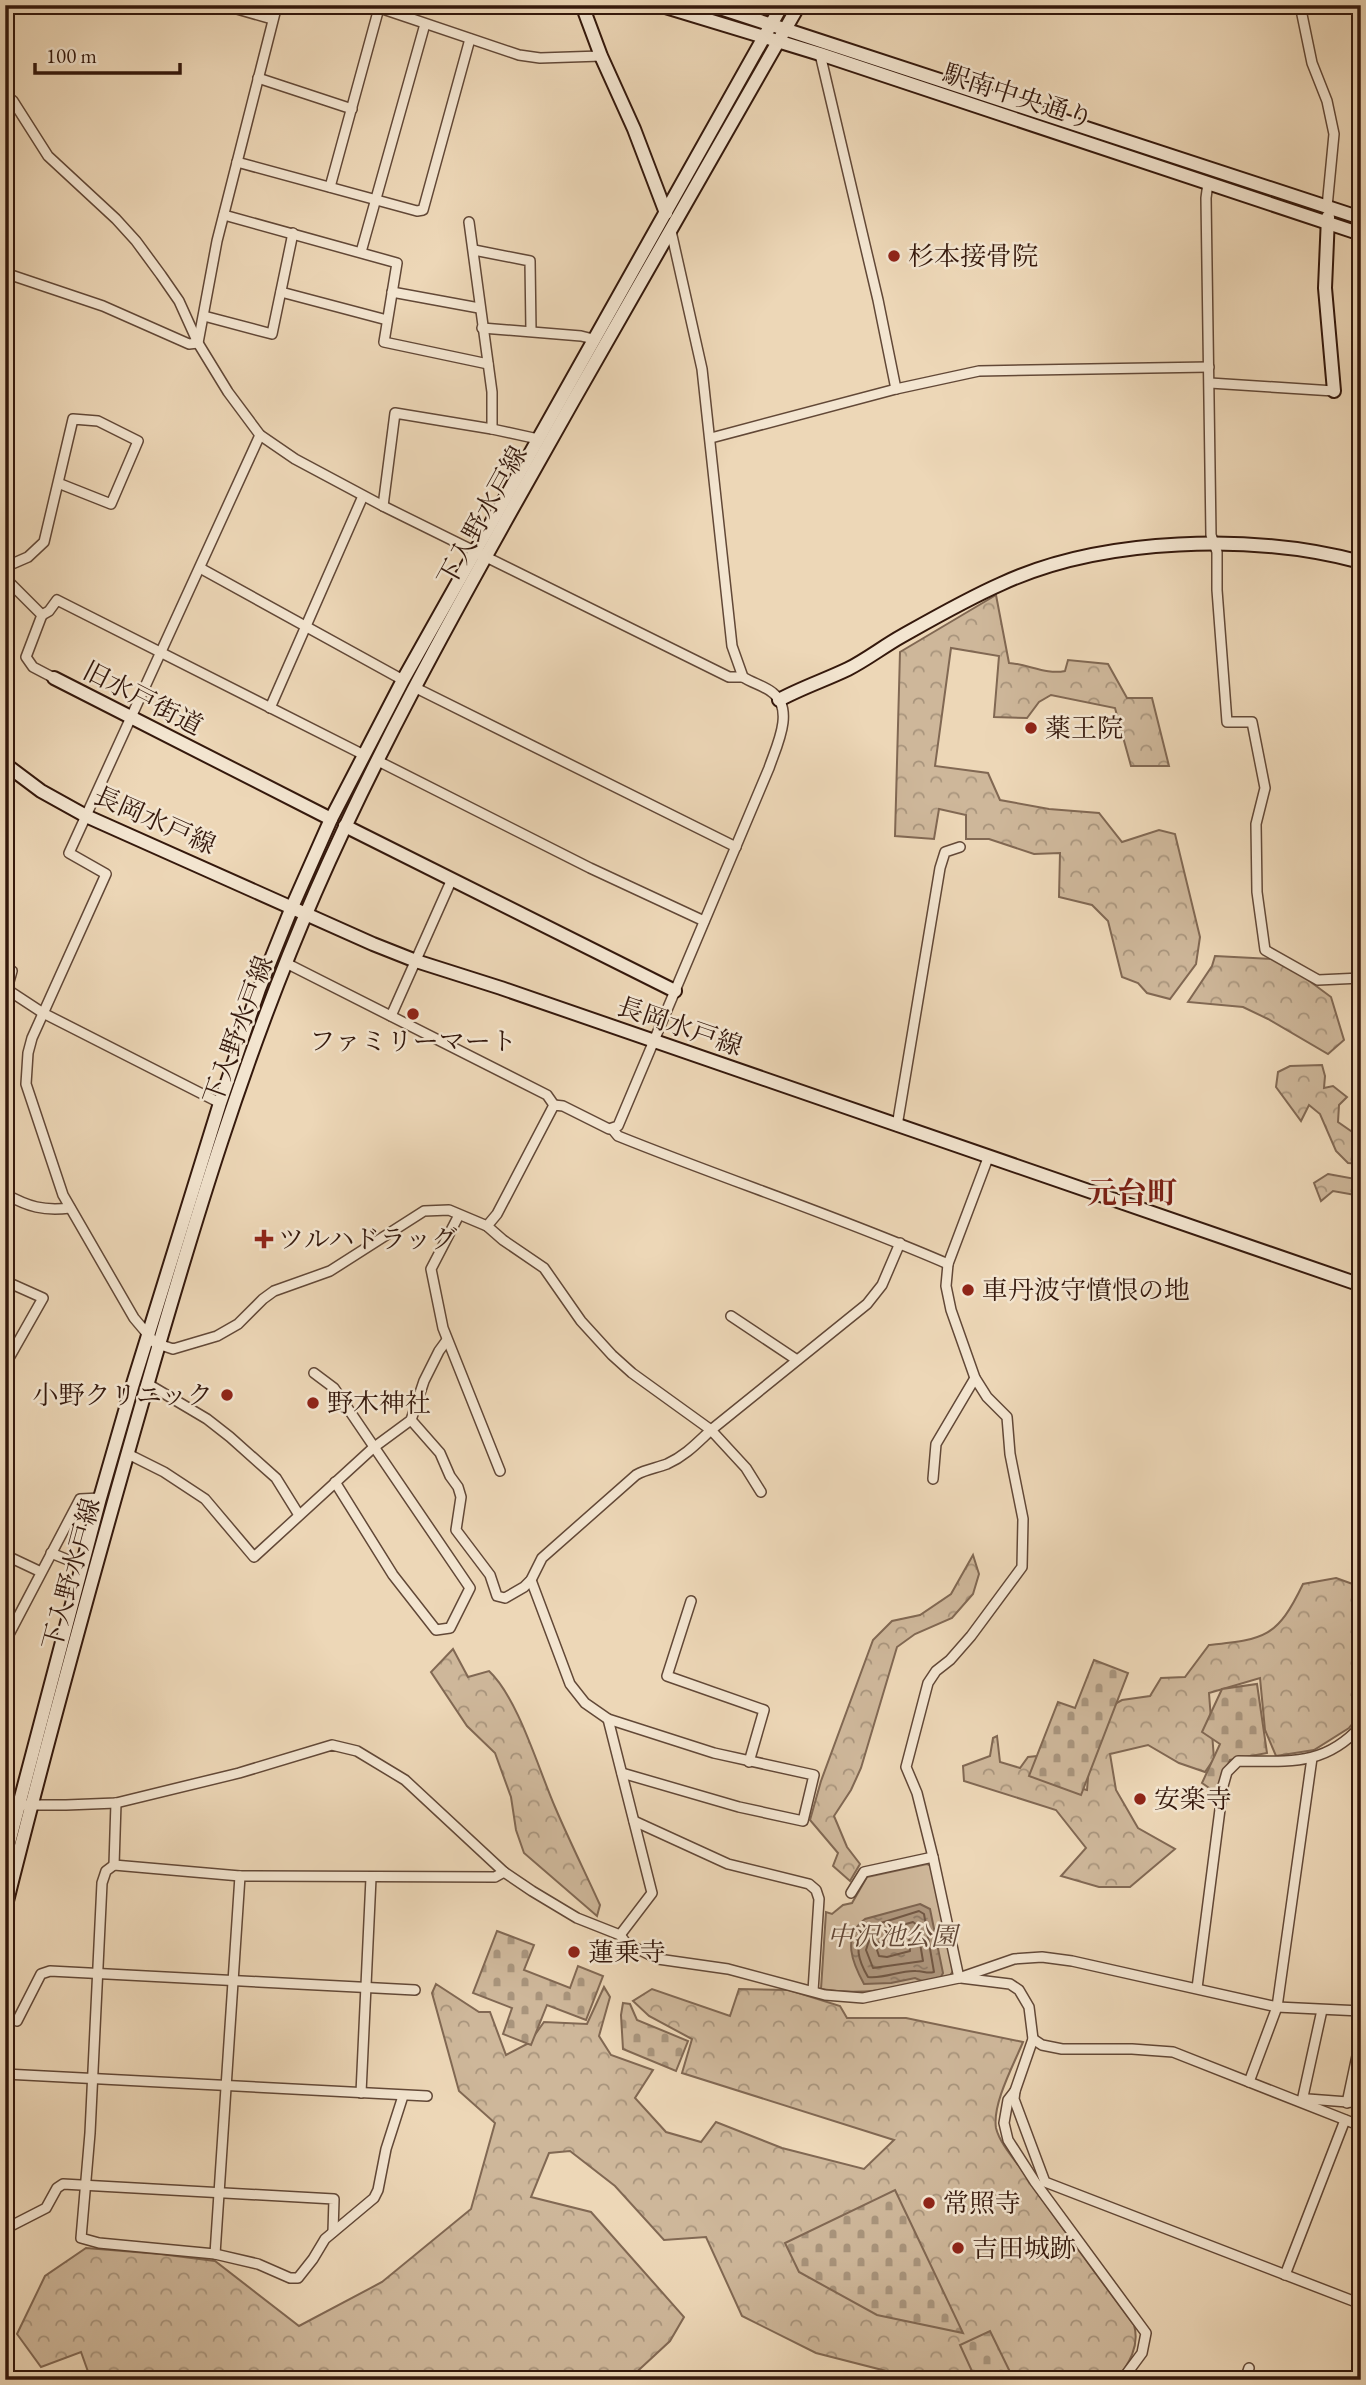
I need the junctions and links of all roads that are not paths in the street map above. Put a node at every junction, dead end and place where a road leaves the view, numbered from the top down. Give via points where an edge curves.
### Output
1 (223, 5) edge
2 (276, 5) edge
3 (582, 5) edge
4 (659, 5) edge
5 (711, 5) edge
6 (782, 5) edge
7 (799, 5) edge
8 (1300, 5) edge
9 (375, 7) edge
10 (272, 19) junction
11 (425, 24) junction
12 (771, 24) junction
13 (786, 28) junction
14 (764, 37) junction
15 (470, 39) junction
16 (779, 41) junction
17 (820, 54) junction
18 (601, 56) junction
19 (258, 78) junction
20 (5, 94) edge
21 (352, 108) junction
22 (237, 162) junction
23 (1208, 183) junction
24 (330, 187) junction
25 (375, 200) junction
26 (1327, 207) junction
27 (665, 211) junction
28 (224, 215) junction
29 (1361, 218) edge
30 (469, 222) dead end
31 (1328, 223) junction
32 (671, 230) junction
33 (293, 233) junction
34 (1361, 234) edge
35 (474, 250) junction
36 (361, 252) junction
37 (5, 273) edge
38 (281, 292) junction
39 (393, 292) junction
40 (479, 308) junction
41 (204, 316) junction
42 (387, 320) junction
43 (482, 328) junction
44 (531, 331) junction
45 (593, 340) junction
46 (198, 343) junction
47 (488, 364) junction
48 (1209, 367) junction
49 (1210, 383) junction
50 (896, 389) junction
51 (1334, 391) joint
52 (492, 429) junction
53 (260, 435) junction
54 (711, 438) junction
55 (538, 439) junction
56 (58, 483) junction
57 (363, 496) junction
58 (383, 506) junction
59 (1213, 544) junction
60 (480, 554) junction
61 (1361, 562) edge
62 (5, 566) edge
63 (200, 568) junction
64 (5, 578) edge
65 (42, 615) junction
66 (306, 626) junction
67 (161, 653) junction
68 (743, 677) junction
69 (54, 678) joint
70 (409, 683) junction
71 (779, 699) junction
72 (270, 708) junction
73 (131, 718) junction
74 (364, 755) junction
75 (377, 761) junction
76 (5, 764) edge
77 (86, 816) junction
78 (331, 818) junction
79 (345, 826) junction
80 (736, 847) junction
81 (960, 847) dead end
82 (452, 879) junction
83 (292, 907) junction
84 (307, 913) junction
85 (704, 921) junction
86 (416, 961) junction
87 (286, 963) junction
88 (5, 967) edge
89 (1361, 978) edge
90 (676, 991) junction
91 (43, 1013) junction
92 (391, 1016) junction
93 (654, 1041) junction
94 (220, 1103) junction
95 (554, 1105) junction
96 (897, 1126) junction
97 (613, 1130) junction
98 (988, 1158) junction
99 (5, 1194) edge
100 (70, 1208) junction
101 (459, 1215) junction
102 (488, 1226) junction
103 (900, 1243) junction
104 (948, 1264) junction
105 (5, 1281) edge
106 (1361, 1285) edge
107 (731, 1316) dead end
108 (447, 1340) junction
109 (153, 1341) junction
110 (797, 1360) junction
111 (5, 1365) edge
112 (314, 1373) dead end
113 (975, 1378) junction
114 (148, 1384) junction
115 (411, 1420) junction
116 (711, 1430) junction
117 (373, 1448) junction
118 (128, 1454) junction
119 (500, 1471) dead end
120 (933, 1479) dead end
121 (335, 1482) junction
122 (761, 1492) dead end
123 (100, 1498) junction
124 (299, 1515) junction
125 (51, 1553) junction
126 (5, 1555) edge
127 (83, 1566) junction
128 (41, 1572) junction
129 (531, 1580) junction
130 (691, 1601) dead end
131 (5, 1642) edge
132 (608, 1719) junction
133 (1361, 1726) edge
134 (1312, 1758) junction
135 (749, 1762) junction
136 (622, 1773) junction
137 (116, 1803) junction
138 (18, 1805) edge
139 (634, 1821) junction
140 (933, 1857) junction
141 (5, 1858) edge
142 (114, 1865) junction
143 (504, 1872) junction
144 (240, 1876) junction
145 (372, 1878) junction
146 (851, 1893) dead end
147 (5, 1909) edge
148 (620, 1935) junction
149 (98, 1975) junction
150 (960, 1978) junction
151 (234, 1982) junction
152 (366, 1988) junction
153 (1197, 1988) junction
154 (415, 1990) dead end
155 (813, 1991) junction
156 (1276, 2007) junction
157 (1322, 2010) junction
158 (1361, 2011) edge
159 (17, 2021) dead end
160 (1361, 2038) edge
161 (1033, 2039) junction
162 (5, 2074) edge
163 (93, 2080) junction
164 (1249, 2082) junction
165 (227, 2087) junction
166 (1015, 2091) junction
167 (361, 2093) junction
168 (403, 2096) junction
169 (427, 2096) dead end
170 (1302, 2101) junction
171 (1347, 2103) junction
172 (1361, 2104) edge
173 (1346, 2120) junction
174 (1361, 2126) edge
175 (86, 2186) junction
176 (220, 2192) junction
177 (5, 2229) edge
178 (333, 2232) junction
179 (215, 2254) junction
180 (1285, 2275) junction
181 (1361, 2304) edge
182 (1250, 2368) dead end
183 (1122, 2380) edge
184 (1245, 2380) edge

1 - 10 street
2 - 10 street
3 - 18 main road
4 - 14 main road, 駅南中央通り
5 - 12 main road, 駅南中央通り
6 - 12 main road, 下入野水戸線
7 - 13 main road, 下入野水戸線
8 - 26 street via 1334,134
9 - 11 street
9 - 21 street
10 - 19 street
11 - 15 street
11 - 25 street
12 - 13 main road, 駅南中央通り
12 - 14 main road, 下入野水戸線
13 - 16 main road, 下入野水戸線
13 - 26 main road, 駅南中央通り
14 - 16 main road, 駅南中央通り
14 - 27 main road, 下入野水戸線
15 - 18 street via 540,58
15 - 25 street via 423,210
16 - 17 main road, 駅南中央通り
16 - 32 main road, 下入野水戸線
17 - 23 main road, 駅南中央通り
17 - 50 street
18 - 27 main road
19 - 21 street
19 - 22 street
20 - 46 street via 48,156 136,241 179,301
21 - 24 street
22 - 24 street
22 - 28 street
23 - 31 main road, 駅南中央通り
23 - 48 street
24 - 25 street
25 - 36 street
26 - 29 main road, 駅南中央通り
26 - 31 main road
27 - 32 main road
27 - 45 main road, 下入野水戸線
28 - 33 street
28 - 41 street
30 - 35 street
31 - 34 main road, 駅南中央通り
31 - 51 main road via 1325,288
32 - 54 street via 696,338
32 - 60 main road, 下入野水戸線
33 - 36 street
33 - 38 street
35 - 40 street
35 - 44 street via 530,261
36 - 39 street via 397,262
37 - 46 street via 103,306 189,344
38 - 41 street via 272,334
38 - 42 street
39 - 40 street
39 - 42 street
40 - 43 street
41 - 46 street
42 - 47 street via 384,342
43 - 44 street
43 - 47 street
44 - 45 street
45 - 55 main road, 下入野水戸線
46 - 53 street
47 - 52 street
48 - 49 street
48 - 50 street via 979,372
49 - 51 street
49 - 59 street
50 - 54 street
52 - 55 street
52 - 58 street via 395,413
53 - 57 street
53 - 63 street
54 - 68 street via 732,646
55 - 60 main road, 下入野水戸線
56 - 56 street via 73,419 98,421 138,441 111,504
56 - 62 street via 44,542 28,557
57 - 58 street
57 - 66 street
58 - 60 street
59 - 61 main road via 1292,549
59 - 71 main road via 1112,550 1021,575 902,636 849,669
59 - 89 street via 1227,722 1252,722 1265,788 1256,824 1257,892 1265,950 1318,980
60 - 68 street via 729,677
60 - 70 main road, 下入野水戸線
63 - 66 street
63 - 67 street
64 - 65 street
65 - 67 street via 57,600
65 - 69 street, 旧水戸街道 via 26,657 33,667
66 - 70 street
66 - 72 street
67 - 72 street
67 - 73 street
68 - 71 street
69 - 73 main road, 旧水戸街道
70 - 74 main road, 下入野水戸線
70 - 75 main road, 下入野水戸線
70 - 80 street
71 - 80 street via 783,721
72 - 74 street
73 - 77 street
73 - 78 main road, 旧水戸街道
74 - 78 main road, 下入野水戸線
75 - 79 main road, 下入野水戸線
75 - 85 street
76 - 77 main road, 長岡水戸線
77 - 83 main road, 長岡水戸線
77 - 91 street via 69,853 106,873
78 - 83 main road, 下入野水戸線
79 - 82 main road
79 - 84 main road, 下入野水戸線
80 - 85 street
81 - 96 street via 944,852 940,868
82 - 86 street
82 - 90 main road
83 - 84 main road, 長岡水戸線
83 - 94 main road, 下入野水戸線
84 - 86 main road, 長岡水戸線
84 - 87 main road, 下入野水戸線
85 - 90 street
86 - 92 street
86 - 93 main road, 長岡水戸線
87 - 92 street
87 - 109 main road, 下入野水戸線
88 - 91 street via 12,971 7,989
90 - 93 street
91 - 94 street
91 - 100 street via 28,1053 26,1084
92 - 95 street via 547,1095
93 - 96 main road, 長岡水戸線
93 - 97 street
94 - 109 main road, 下入野水戸線
95 - 97 street
95 - 102 street
96 - 98 main road, 長岡水戸線
97 - 103 street via 682,1162
98 - 104 street
98 - 106 main road, 長岡水戸線
99 - 100 street via 34,1208
100 - 109 street via 134,1318
101 - 102 street
101 - 108 street via 431,1269
101 - 109 street via 449,1210 424,1212 330,1271 274,1291 238,1324 217,1336 173,1349
102 - 116 street via 544,1268 612,1355
103 - 104 street
103 - 110 street via 878,1292
104 - 113 street via 951,1310
105 - 111 street via 43,1298
107 - 110 street
108 - 115 street via 424,1381
108 - 119 street
109 - 114 main road, 下入野水戸線
109 - 123 main road, 下入野水戸線
110 - 116 street
112 - 117 street via 334,1388
113 - 120 street via 936,1444
113 - 140 street via 1007,1417 1023,1519 1022,1567 971,1636 928,1683 906,1767
114 - 118 main road, 下入野水戸線
114 - 124 street via 230,1437 276,1478
115 - 117 street
115 - 129 street via 440,1453 458,1488 456,1530 490,1575 497,1596 505,1598
116 - 122 street
116 - 129 street via 689,1452 636,1475 542,1558
117 - 121 street
117 - 121 street via 470,1588 450,1628 436,1630 393,1575
118 - 124 street via 205,1499 254,1558
118 - 138 main road, 下入野水戸線
121 - 124 street
123 - 125 street via 80,1499
123 - 127 main road, 下入野水戸線
125 - 127 street
125 - 128 street
126 - 128 street
127 - 138 main road, 下入野水戸線
128 - 131 street
129 - 132 street via 569,1684
130 - 135 street via 667,1676 764,1710
132 - 135 street
132 - 136 street
133 - 134 street via 1351,1737
134 - 153 street via 1238,1761 1227,1772
134 - 156 street
135 - 136 street via 814,1775 803,1821
136 - 139 street
137 - 138 street
137 - 142 street
137 - 143 street via 332,1745 357,1751 405,1780
138 - 141 main road, 下入野水戸線
138 - 147 main road, 下入野水戸線
139 - 148 street via 652,1893
139 - 155 street via 729,1864 809,1884 816,1890 820,1899
140 - 146 street via 864,1872
140 - 150 street
142 - 144 street
142 - 149 street via 106,1871 102,1884
143 - 145 street via 495,1877
143 - 148 street via 578,1918
144 - 145 street
144 - 151 street
145 - 152 street
148 - 155 street via 626,1943 658,1959 737,1971
149 - 151 street
149 - 159 street via 41,1974
149 - 163 street
150 - 153 street via 1013,1959 1042,1957
150 - 155 street via 863,1998
150 - 161 street via 1014,1986 1029,2007
151 - 152 street
151 - 165 street
152 - 154 street
152 - 167 street
153 - 156 street
156 - 157 street
156 - 164 street
157 - 158 street
157 - 170 street
160 - 171 street
161 - 164 street via 1062,2049 1165,2050
161 - 166 street
162 - 163 street
163 - 165 street
163 - 175 street
164 - 170 street
165 - 167 street
165 - 176 street
166 - 180 street via 1045,2182
166 - 183 street via 1008,2100 1004,2123 1008,2140 1146,2333 1142,2353
167 - 168 street
168 - 169 street
168 - 178 street via 378,2190
170 - 171 street
170 - 173 street
171 - 172 street
173 - 174 street
173 - 180 street
175 - 176 street
175 - 177 street via 63,2184 46,2208
175 - 179 street via 81,2238
176 - 178 street via 334,2199
176 - 179 street
178 - 179 street via 298,2278
180 - 181 street
182 - 184 street

